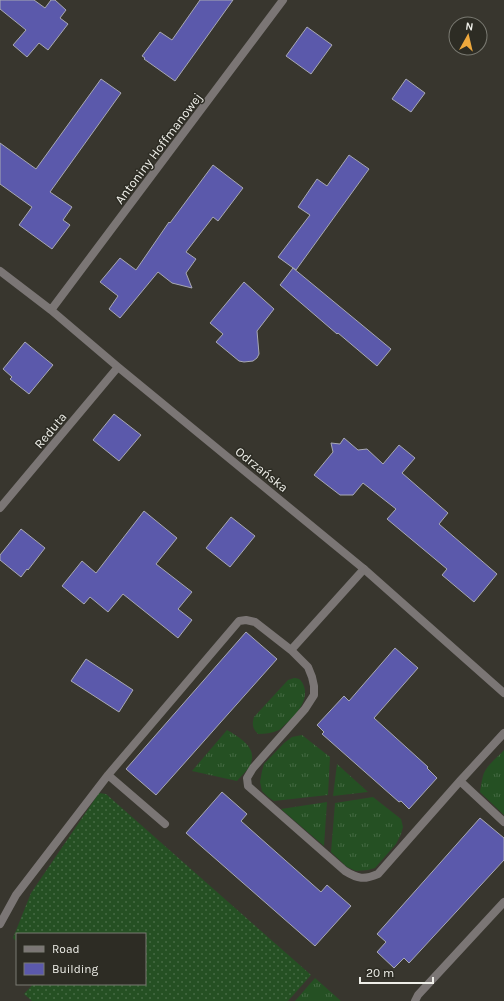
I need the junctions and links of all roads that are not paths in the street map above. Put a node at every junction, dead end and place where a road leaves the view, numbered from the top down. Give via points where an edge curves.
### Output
1 (283, 0) edge
2 (0, 270) edge
3 (51, 310) junction
4 (118, 367) junction
5 (0, 508) edge
6 (364, 569) junction
7 (292, 650) junction
8 (504, 693) edge
9 (504, 733) edge
10 (108, 775) junction
11 (460, 781) junction
12 (504, 822) edge
13 (165, 824) dead end
14 (504, 902) edge
15 (0, 924) edge
16 (415, 1001) edge

1 - 3 street, Antoniny Hoffmanowej
2 - 3 street, Odrzańska
3 - 4 street, Odrzańska
4 - 5 street, Reduta
4 - 6 street, Odrzańska
6 - 7 street
6 - 8 street, Odrzańska
7 - 10 street via 256,622 239,621
7 - 11 street via 308,667 314,695 305,709 253,768 247,778 248,786 345,871 361,879 378,874
9 - 11 street
10 - 13 street
10 - 15 street via 16,895
11 - 12 street
14 - 16 street

